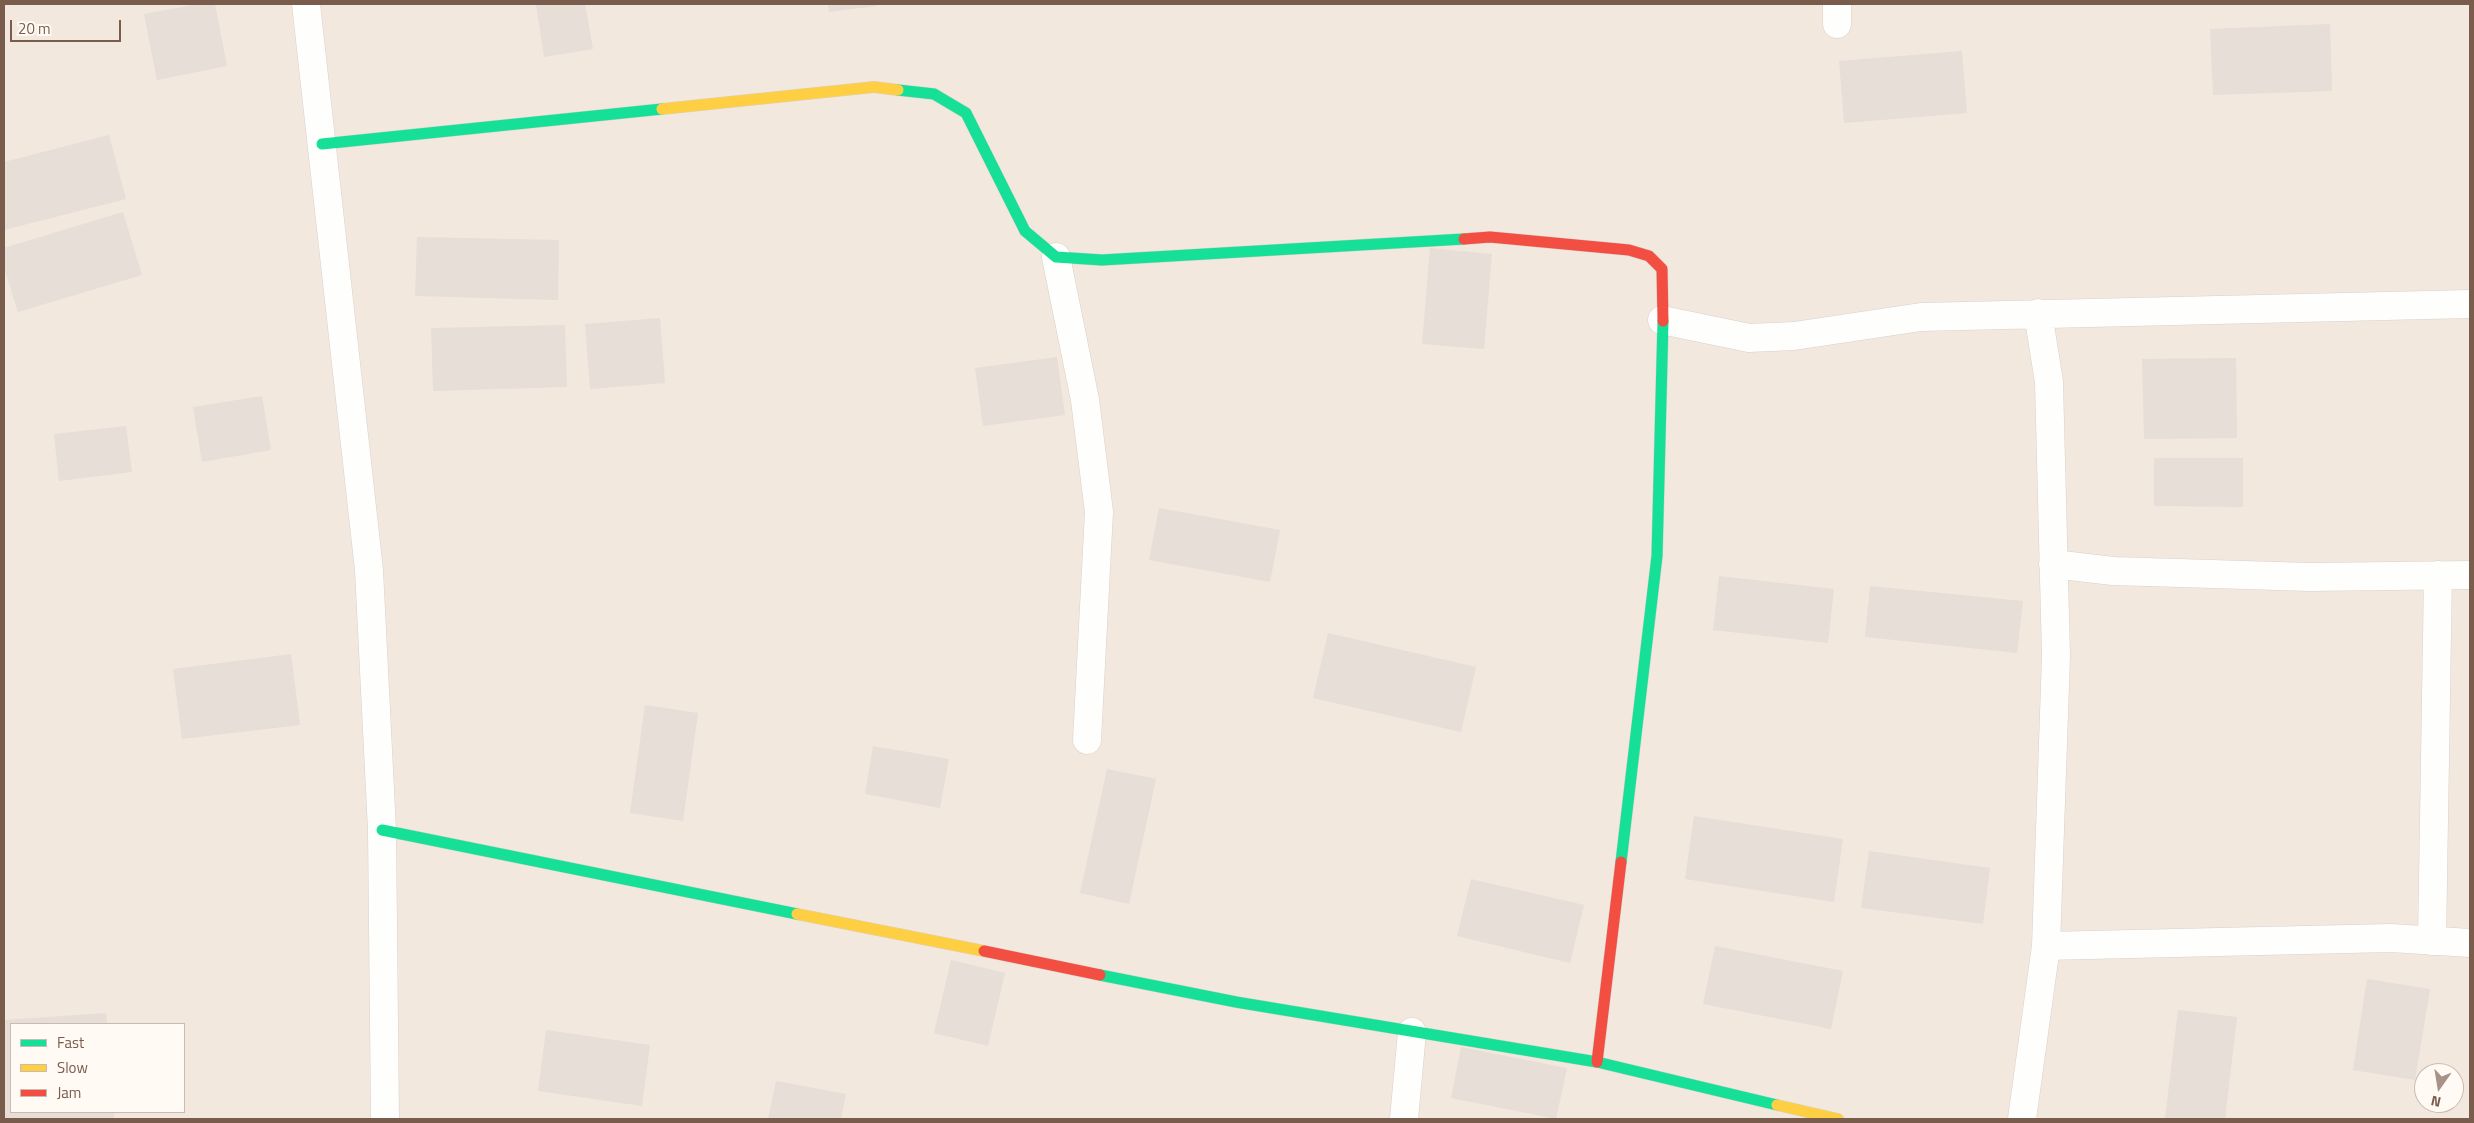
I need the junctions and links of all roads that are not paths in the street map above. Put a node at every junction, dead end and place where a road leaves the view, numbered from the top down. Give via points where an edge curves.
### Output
1 (306, 4) edge
2 (322, 144) junction
3 (1056, 257) junction
4 (2470, 304) edge
5 (2038, 313) junction
6 (1662, 320) junction
7 (2053, 564) junction
8 (2470, 574) edge
9 (2438, 575) junction
10 (1087, 740) dead end
11 (382, 830) junction
12 (2432, 940) junction
13 (2470, 943) edge
14 (2046, 946) junction
15 (1412, 1032) junction
16 (1597, 1062) junction
17 (384, 1119) edge
18 (1404, 1119) edge
19 (1838, 1119) edge
20 (2022, 1119) edge

1 - 2 street
2 - 3 street via 874,87 934,94 966,112 1025,231
2 - 11 street via 369,570
3 - 6 street via 1102,260 1490,237 1629,250 1649,256 1662,269
3 - 10 street via 1085,400 1099,512
4 - 5 street
5 - 6 street via 1921,317 1794,336 1749,338
5 - 7 street via 2049,382
6 - 16 street via 1657,556
7 - 9 street via 2113,570 2310,577
7 - 14 street via 2056,656
8 - 9 street
9 - 12 street
11 - 15 street via 1236,1002
11 - 17 street
12 - 13 street
12 - 14 street via 2392,938
14 - 20 street
15 - 16 street
15 - 18 street
16 - 19 street

